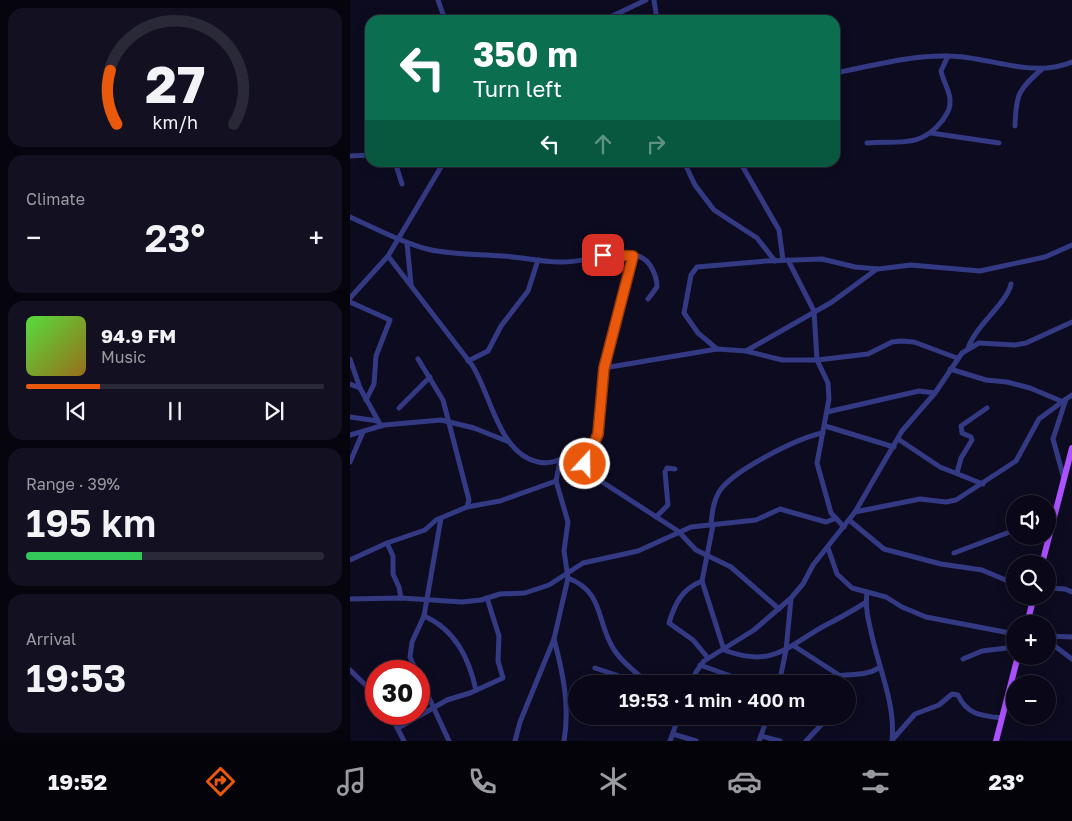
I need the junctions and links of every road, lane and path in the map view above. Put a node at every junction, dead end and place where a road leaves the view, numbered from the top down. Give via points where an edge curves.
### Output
1 (438, 0) edge
2 (646, 0) edge
3 (654, 0) edge
4 (443, 15) edge
5 (614, 15) edge
6 (656, 15) edge
7 (948, 56) junction
8 (1072, 62) edge
9 (1042, 68) junction
10 (840, 72) edge
11 (1015, 126) dead end
12 (931, 133) junction
13 (867, 143) dead end
14 (999, 143) dead end
15 (365, 155) edge
16 (350, 156) edge
17 (397, 167) edge
18 (441, 167) edge
19 (686, 167) edge
20 (743, 167) edge
21 (402, 184) dead end
22 (350, 217) edge
23 (398, 238) junction
24 (407, 243) junction
25 (1072, 246) edge
26 (388, 256) junction
27 (633, 256) junction
28 (538, 260) junction
29 (785, 260) junction
30 (775, 261) junction
31 (878, 269) junction
32 (411, 284) junction
33 (1011, 284) dead end
34 (648, 299) dead end
35 (350, 300) edge
36 (814, 311) junction
37 (1072, 322) edge
38 (968, 348) junction
39 (717, 349) junction
40 (746, 351) junction
41 (418, 358) dead end
42 (957, 358) junction
43 (350, 359) edge
44 (817, 360) junction
45 (468, 361) junction
46 (604, 368) junction
47 (950, 369) junction
48 (430, 377) junction
49 (350, 384) edge
50 (360, 388) junction
51 (934, 393) junction
52 (1072, 395) edge
53 (366, 400) junction
54 (1063, 400) junction
55 (399, 408) dead end
56 (988, 408) dead end
57 (827, 412) junction
58 (350, 418) edge
59 (449, 421) junction
60 (380, 423) junction
61 (825, 426) junction
62 (364, 432) junction
63 (823, 433) junction
64 (350, 435) edge
65 (898, 439) junction
66 (510, 442) junction
67 (894, 447) junction
68 (1072, 448) edge
69 (590, 450) junction
70 (560, 461) junction
71 (350, 462) edge
72 (675, 469) dead end
73 (957, 472) junction
74 (1064, 479) junction
75 (556, 481) junction
76 (983, 484) junction
77 (467, 507) junction
78 (855, 512) junction
79 (1056, 513) edge
80 (656, 517) junction
81 (441, 518) junction
82 (834, 518) junction
83 (849, 520) junction
84 (712, 525) junction
85 (844, 527) junction
86 (678, 531) junction
87 (1006, 533) edge
88 (387, 542) junction
89 (828, 548) junction
90 (954, 553) dead end
91 (708, 554) junction
92 (350, 560) edge
93 (568, 575) junction
94 (1006, 580) edge
95 (702, 582) junction
96 (1056, 588) edge
97 (1072, 592) edge
98 (867, 593) junction
99 (401, 598) junction
100 (487, 598) junction
101 (791, 598) junction
102 (350, 599) edge
103 (425, 602) junction
104 (865, 603) junction
105 (779, 609) junction
106 (424, 616) junction
107 (1006, 632) edge
108 (1056, 636) edge
109 (1072, 637) edge
110 (554, 638) junction
111 (794, 646) junction
112 (1056, 647) edge
113 (1006, 648) edge
114 (724, 650) junction
115 (786, 650) junction
116 (708, 658) junction
117 (963, 659) dead end
118 (1072, 659) edge
119 (411, 660) edge
120 (700, 665) junction
121 (1016, 665) edge
122 (595, 668) dead end
123 (879, 668) junction
124 (350, 670) edge
125 (616, 675) edge
126 (640, 675) edge
127 (695, 675) edge
128 (728, 675) edge
129 (780, 675) edge
130 (839, 675) edge
131 (856, 675) edge
132 (365, 684) edge
133 (476, 690) junction
134 (430, 700) edge
135 (434, 709) junction
136 (1002, 718) junction
137 (396, 725) edge
138 (676, 725) edge
139 (765, 725) edge
140 (821, 725) edge
141 (398, 728) junction
142 (673, 734) junction
143 (760, 738) edge
144 (892, 740) edge
145 (404, 741) edge
146 (449, 741) edge
147 (515, 741) edge
148 (564, 741) edge
149 (670, 741) edge
150 (696, 741) edge
151 (780, 741) edge
152 (806, 741) edge
153 (996, 741) edge

1 - 4 street
2 - 5 street
3 - 6 street
7 - 9 street
7 - 10 street via 895,60
7 - 12 street via 941,71 950,106 947,115
8 - 9 street
9 - 11 street via 1021,88 1015,107
12 - 13 street via 913,140
12 - 14 street
15 - 16 street
17 - 21 street
18 - 23 street
19 - 30 street via 714,210 757,238
20 - 29 street via 779,230
22 - 23 street
23 - 24 street
23 - 26 street
24 - 28 street via 469,255
24 - 32 street
25 - 31 street via 1045,257 980,271 910,265
26 - 32 street
26 - 35 street
27 - 28 street via 603,255 568,262
27 - 34 street via 645,261 656,278 658,286
27 - 46 street
28 - 45 street via 528,291 501,326 488,351
29 - 30 street
29 - 31 street via 822,260 855,268
29 - 36 street
30 - 39 street via 706,265 692,270 684,313 698,333
31 - 36 street
32 - 45 street
33 - 38 street via 1008,293 974,334
35 - 53 street via 390,320 376,356 374,384
36 - 40 street
36 - 44 street
37 - 38 street via 1026,343 979,343
38 - 42 street
39 - 40 street
39 - 46 street
40 - 44 street via 768,358
41 - 48 street
42 - 44 street via 914,342 901,341 868,354
42 - 47 street
43 - 50 street
44 - 57 street via 828,383
45 - 66 street via 481,380 496,422
46 - 69 street via 599,425
47 - 51 street
47 - 54 street via 984,380 1030,388
48 - 55 street
48 - 59 street via 443,400
49 - 50 street
50 - 53 street
51 - 57 street via 919,391
51 - 65 street
52 - 54 street
53 - 60 street
54 - 74 street via 1053,439
54 - 76 street via 1039,419 1016,461
56 - 73 street via 961,426 962,433 972,440
57 - 61 street
58 - 60 street
59 - 60 street
59 - 66 street
59 - 77 street via 469,500
60 - 62 street
61 - 63 street
61 - 67 street
62 - 64 street
62 - 71 street
63 - 82 street via 817,463
63 - 84 street via 776,451 726,485 716,499
65 - 67 street
65 - 73 street via 940,467
66 - 70 street via 538,462
67 - 78 street
68 - 74 main road
69 - 70 street via 582,450
69 - 80 street via 585,464 590,474
70 - 75 street
72 - 80 street via 667,468 664,472 668,505
73 - 76 street
74 - 79 main road
75 - 77 street via 500,501
75 - 93 street via 568,522 564,551
76 - 78 street via 952,502 920,499
77 - 81 street
78 - 83 street
80 - 86 street
81 - 88 street via 434,520 425,530
81 - 103 street
82 - 84 street via 826,522 780,508 756,520
82 - 85 street
83 - 85 street
83 - 94 street via 884,548 941,564 982,570
84 - 86 street
84 - 91 street
85 - 89 street
86 - 91 street via 696,550
86 - 93 street via 638,550 583,563
87 - 90 street
88 - 92 street
88 - 99 street
89 - 98 street via 837,574 844,583
89 - 101 street
91 - 95 street
91 - 105 street via 730,567
93 - 100 street via 538,590
93 - 110 street
93 - 126 street via 593,595 612,648
95 - 114 street
95 - 116 street via 691,586 680,596 668,623 693,640
96 - 97 street
98 - 104 street
98 - 107 street via 886,597 926,617
99 - 102 street
99 - 103 street
100 - 103 street
100 - 133 street via 499,636 498,660 503,677
101 - 105 street
101 - 115 street
103 - 106 street
104 - 111 street
104 - 123 street
105 - 114 street
106 - 119 street via 412,642
106 - 133 street via 433,620 460,646 467,657
108 - 109 street
110 - 147 street
110 - 148 street via 566,690 568,720
111 - 115 street
111 - 130 street
112 - 118 street
113 - 117 street via 982,651
114 - 115 street via 739,656 762,657
114 - 116 street
115 - 129 street
116 - 120 street
120 - 127 street
120 - 128 street
121 - 136 main road
122 - 125 street
123 - 131 street
123 - 144 street via 889,699
124 - 132 street
133 - 135 street via 447,700
134 - 135 street
135 - 141 street
135 - 146 street
136 - 144 street via 978,715 952,694 939,705 915,714
136 - 153 main road
137 - 141 street
138 - 142 street
139 - 143 street
140 - 152 street
141 - 145 street
142 - 149 street
142 - 150 street
143 - 151 street

